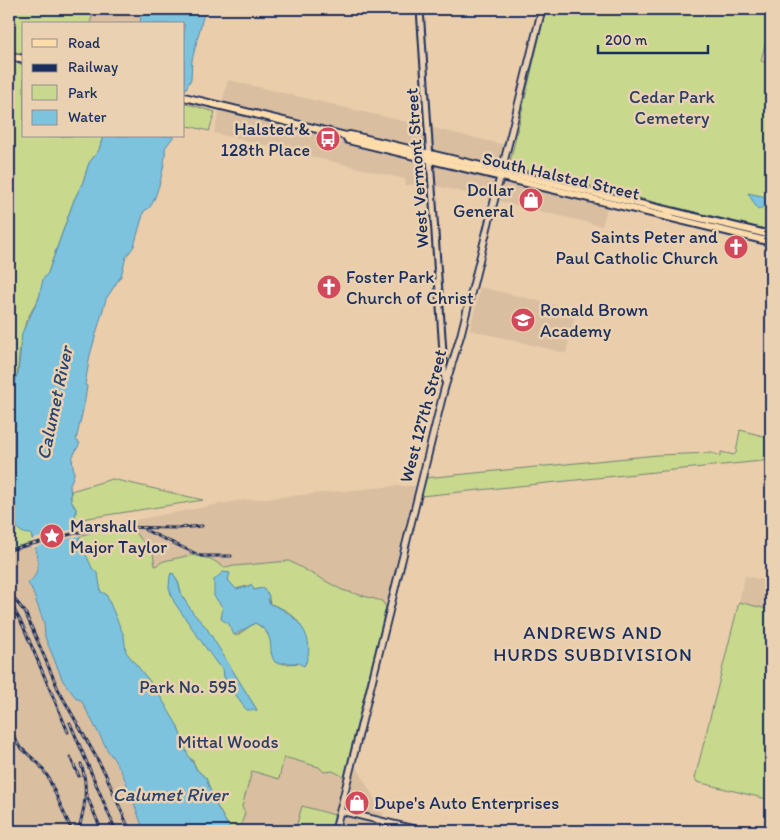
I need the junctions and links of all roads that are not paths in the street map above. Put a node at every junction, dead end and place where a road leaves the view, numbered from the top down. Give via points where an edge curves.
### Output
1 (420, 9) edge
2 (542, 9) edge
3 (9, 56) edge
4 (22, 59) edge
5 (185, 97) edge
6 (430, 157) junction
7 (501, 174) junction
8 (771, 235) edge
9 (771, 242) edge
10 (445, 385) junction
11 (340, 811) junction
12 (335, 831) edge
13 (423, 831) edge

1 - 6 street, West Vermont Street
2 - 7 main road, West 127th Street
3 - 4 main road
5 - 6 main road, South Halsted Street via 346,136 348,140
6 - 7 main road, South Halsted Street
6 - 10 street, West Vermont Street
7 - 8 main road, South Halsted Street
7 - 9 main road, South Halsted Street
7 - 10 main road, West 127th Street
10 - 11 main road, West 127th Street
11 - 12 main road, West 127th Street
11 - 13 street

